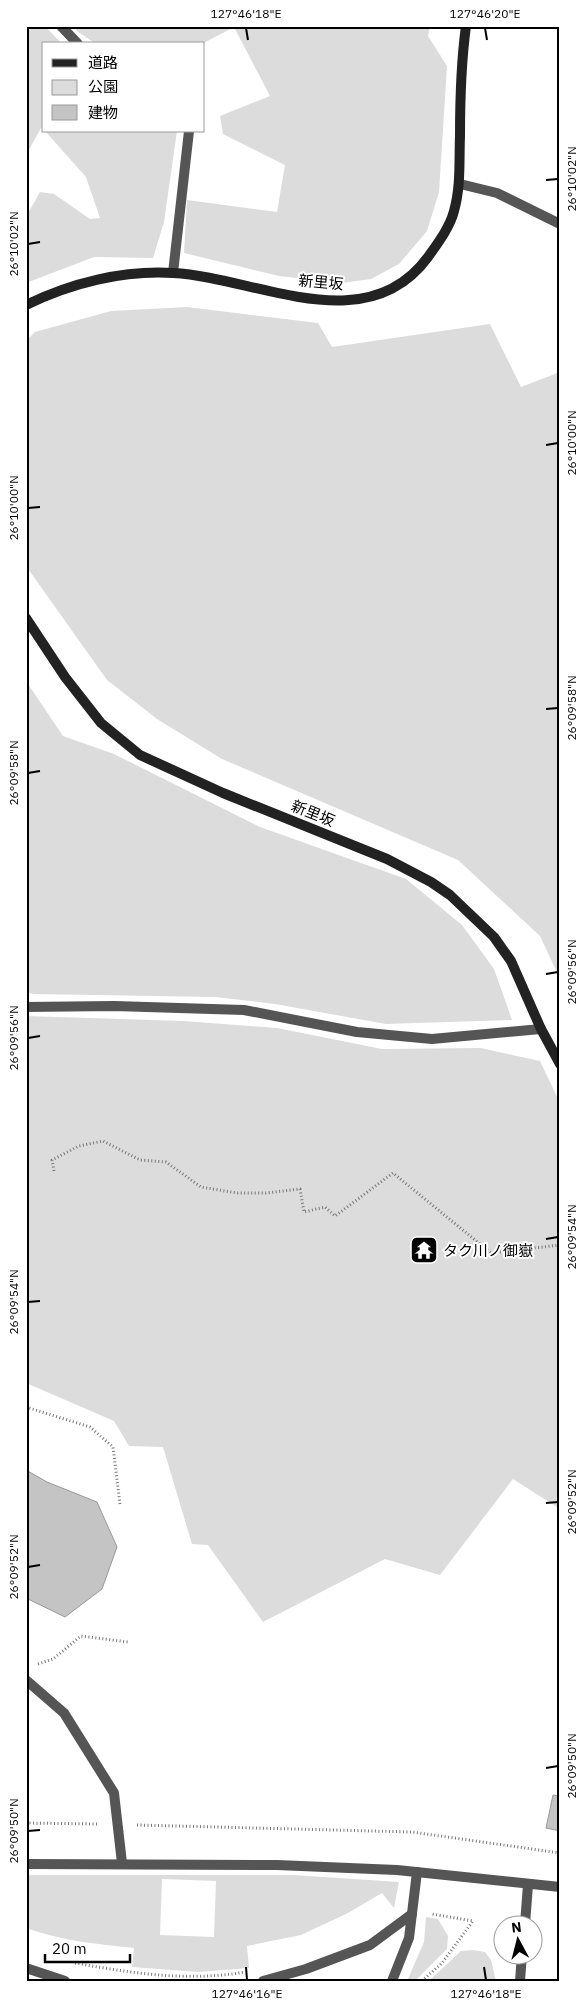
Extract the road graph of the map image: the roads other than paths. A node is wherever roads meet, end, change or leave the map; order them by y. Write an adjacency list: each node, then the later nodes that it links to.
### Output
1 (61, 26): 3 (street)
2 (466, 26): 5 (main road, 新里坂)
3 (76, 42)
4 (189, 132): 7 (street)
5 (460, 184): 6 (street); 7 (main road, 新里坂)
6 (560, 224)
7 (173, 273): 8 (main road, 新里坂)
8 (26, 305)
9 (26, 618): 11 (main road, 新里坂)
10 (26, 1007): 11 (street)
11 (541, 1029): 12 (main road, 新里坂)
12 (560, 1064)
13 (26, 1680): 14 (street)
14 (122, 1863): 15 (street); 16 (street)
15 (26, 1864)
16 (417, 1872): 17 (street); 19 (street)
17 (528, 1885): 18 (street); 20 (street)
18 (560, 1888)
19 (412, 1914): 24 (street); 25 (street)
20 (526, 1914)
21 (521, 1964): 26 (street)
22 (26, 1968): 23 (street)
23 (65, 1981)
24 (263, 1981)
25 (392, 1981)
26 (520, 1981)

